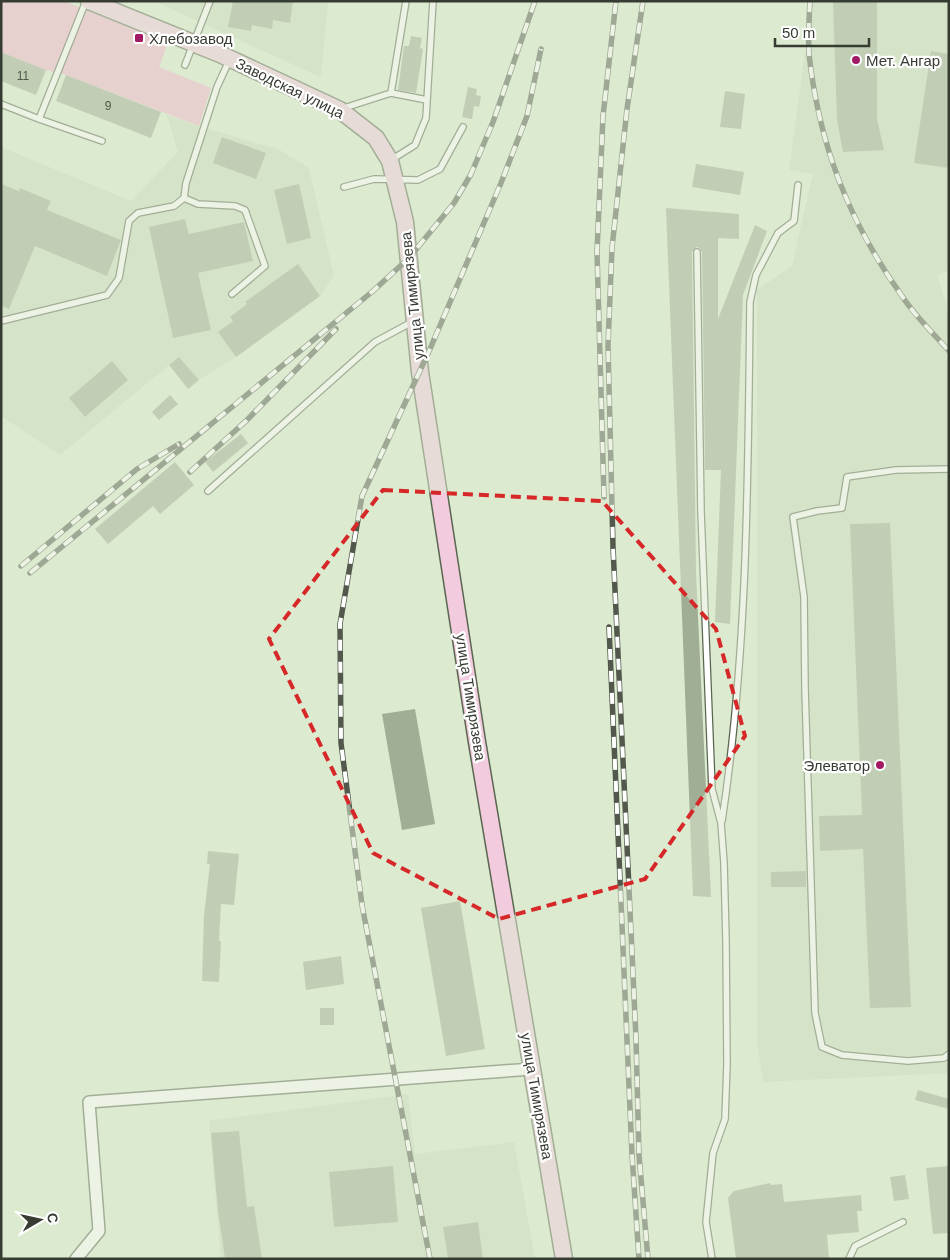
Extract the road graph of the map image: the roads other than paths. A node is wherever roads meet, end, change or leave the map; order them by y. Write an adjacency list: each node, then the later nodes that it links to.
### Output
1 (87, 1): 5 (main road, Заводская улица); 12 (lane)
2 (210, 1): 5 (lane)
3 (406, 1): 8 (lane)
4 (433, 1): 9 (lane)
5 (194, 44): 6 (main road, Заводская улица); 7 (lane)
6 (230, 60): 11 (main road, Заводская улица); 20 (lane)
7 (185, 65)
8 (391, 93): 9 (lane); 11 (lane)
9 (427, 100): 16 (lane)
10 (1, 104): 12 (lane)
11 (340, 110): 14 (main road, Заводская улица)
12 (39, 119): 15 (lane)
13 (463, 127): 17 (lane)
14 (376, 138): 16 (main road, улица Тимирязева)
15 (102, 141)
16 (390, 161): 17 (main road, улица Тимирязева)
17 (395, 179): 19 (lane); 23 (main road, улица Тимирязева)
18 (798, 185): 27 (lane)
19 (344, 187)
20 (184, 198): 22 (lane); 24 (lane)
21 (697, 252): 27 (lane)
22 (232, 294)
23 (415, 320): 26 (lane); 29 (main road, улица Тимирязева)
24 (1, 321)
25 (949, 469): 28 (lane)
26 (208, 491)
27 (721, 823): 33 (lane)
28 (949, 1054)
29 (532, 1069): 31 (street); 32 (main road, улица Тимирязева)
30 (903, 1222): 34 (lane)
31 (76, 1259)
32 (564, 1259)
33 (712, 1259)
34 (849, 1259)

